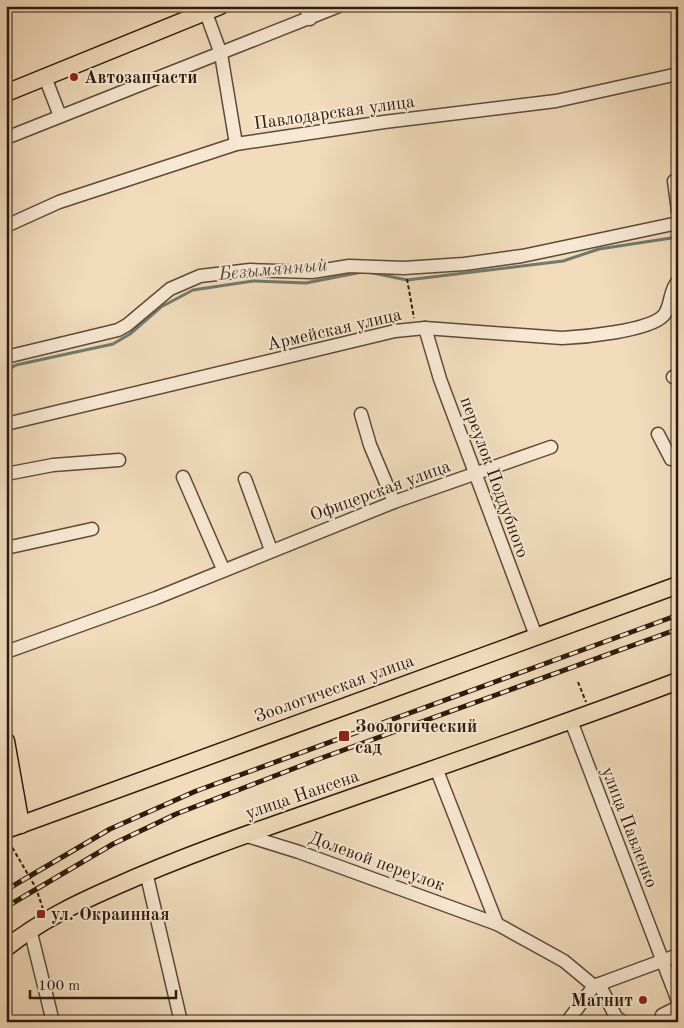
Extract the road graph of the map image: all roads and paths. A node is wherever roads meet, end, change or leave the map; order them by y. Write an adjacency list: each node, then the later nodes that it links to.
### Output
1 (305, 6): 4 (street)
2 (339, 6): 4 (street)
3 (213, 10): 5 (street); 7 (main road)
4 (310, 19): 5 (street)
5 (221, 54): 9 (street); 11 (street)
6 (678, 74): 11 (street, Павлодарская улица)
7 (45, 78): 8 (main road); 9 (street)
8 (6, 93)
9 (60, 116): 10 (street)
10 (6, 138)
11 (236, 144): 15 (street, Павлодарская улица)
12 (674, 181): 13 (street)
13 (678, 211)
14 (678, 223): 19 (street)
15 (6, 226)
16 (408, 282): 18 (path)
17 (678, 282): 18 (street, Армейская улица)
18 (420, 328): 21 (street, Армейская улица); 27 (street, переулок Поддубного)
19 (6, 357)
20 (361, 414): 30 (street)
21 (6, 424)
22 (658, 434): 24 (street)
23 (551, 447): 27 (street, Офицерская улица)
24 (678, 459)
25 (119, 460): 26 (street)
26 (6, 474)
27 (475, 474): 30 (street, Офицерская улица); 36 (street, переулок Поддубного)
28 (183, 476): 34 (street)
29 (245, 479): 33 (street)
30 (394, 502): 33 (street, Офицерская улица)
31 (92, 529): 32 (street)
32 (6, 548)
33 (271, 550): 34 (street, Офицерская улица)
34 (223, 569): 37 (street, Офицерская улица)
35 (677, 585): 36 (main road, Зоологическая улица)
36 (536, 636): 44 (main road, Зоологическая улица)
37 (6, 652)
38 (678, 681): 41 (main road, улица Нансена)
39 (578, 682): 40 (path)
40 (583, 694)
41 (571, 721): 43 (main road, улица Нансена); 53 (street, улица Павленко)
42 (6, 741): 44 (main road)
43 (436, 768): 45 (main road, улица Нансена); 49 (street)
44 (14, 827)
45 (244, 835): 47 (main road, улица Нансена); 49 (street, Долевой переулок)
46 (6, 838): 48 (path)
47 (146, 872): 48 (main road, улица Нансена); 59 (street)
48 (46, 920): 50 (main road, улица Нансена)
49 (497, 924): 54 (street, Долевой переулок)
50 (30, 930): 51 (main road, улица Нансена); 58 (street)
51 (6, 948)
52 (678, 954): 53 (street)
53 (661, 960): 54 (street); 55 (street, улица Павленко)
54 (597, 985): 60 (street); 61 (street)
55 (678, 1001)
56 (678, 1007): 57 (street)
57 (662, 1015)
58 (53, 1022)
59 (181, 1022)
60 (567, 1022)
61 (623, 1022)

